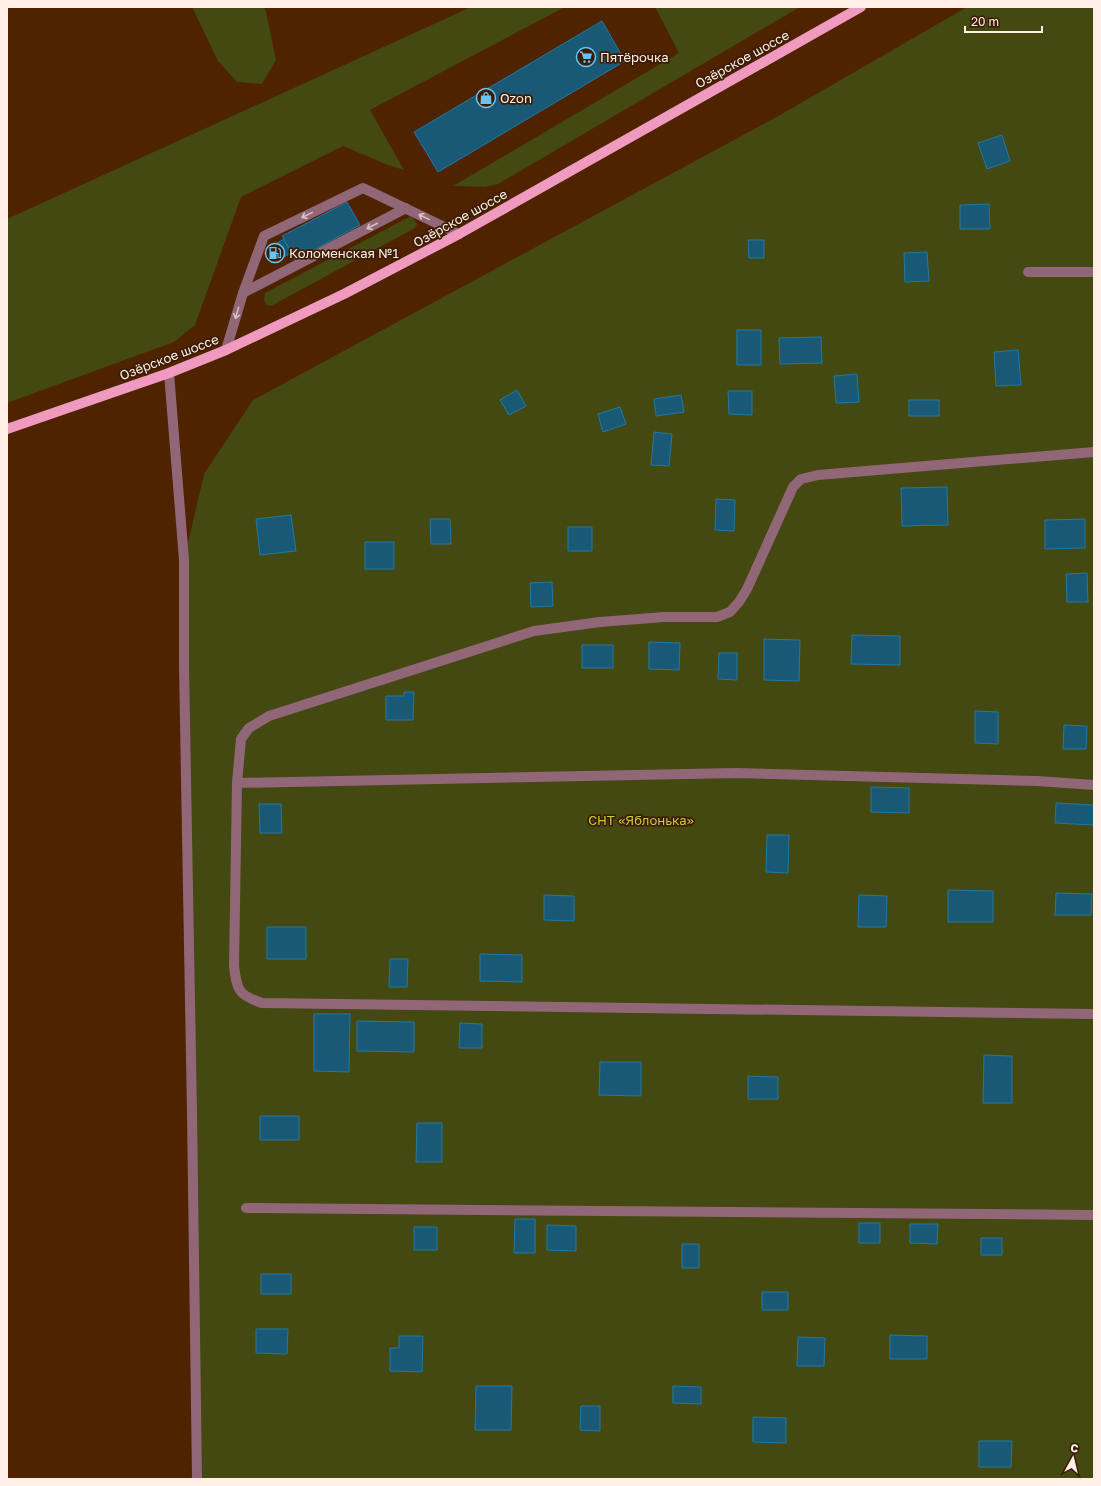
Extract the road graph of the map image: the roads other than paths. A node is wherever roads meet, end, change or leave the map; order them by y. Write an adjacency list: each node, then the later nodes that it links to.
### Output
1 (861, 7): 3 (main road, Озёрское шоссе)
2 (406, 208): 3 (street, one-way to 2); 6 (street, one-way to 6); 6 (street, one-way to 6)
3 (459, 234): 7 (main road, Озёрское шоссе)
4 (1028, 272): 5 (street)
5 (1094, 272)
6 (243, 293): 7 (street, one-way to 7)
7 (226, 350): 8 (main road, Озёрское шоссе)
8 (169, 373): 9 (main road, Озёрское шоссе); 16 (street)
9 (7, 429)
10 (1094, 452): 11 (street)
11 (237, 783): 12 (street); 13 (street)
12 (1094, 785)
13 (1094, 1014)
14 (246, 1208): 15 (street)
15 (1094, 1215)
16 (197, 1479)

